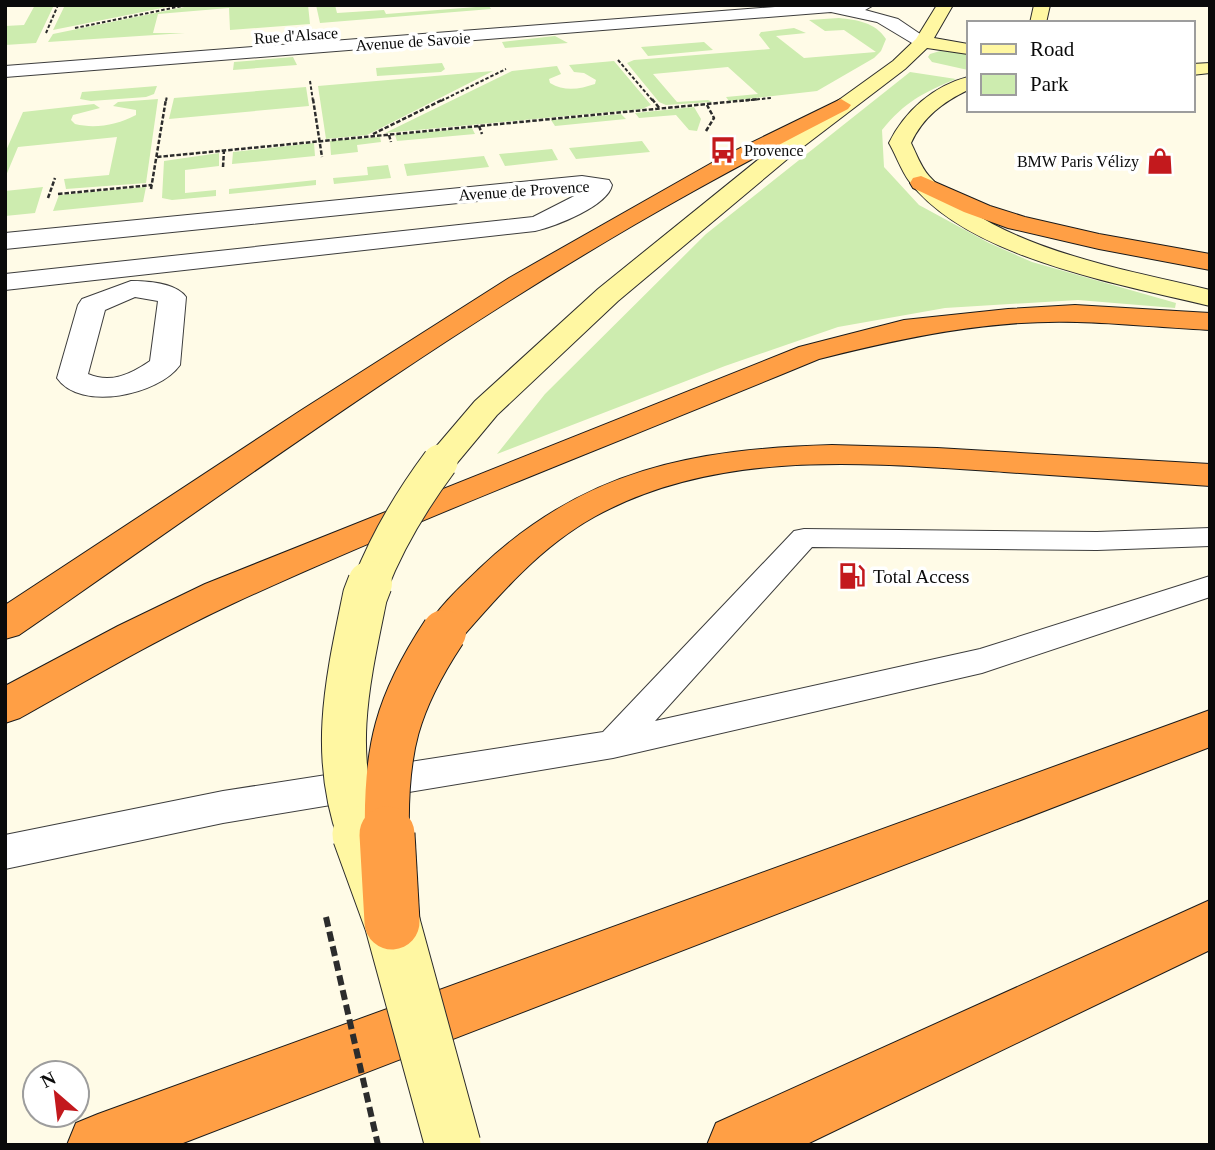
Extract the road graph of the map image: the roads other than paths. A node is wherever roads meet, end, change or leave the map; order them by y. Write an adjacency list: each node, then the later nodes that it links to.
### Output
1 (694, 5): 5 (street)
2 (866, 5): 4 (street, Avenue de Savoie)
3 (945, 5): 6 (main road)
4 (822, 10): 5 (street, Avenue de Savoie); 6 (street, Avenue de Savoie)
5 (522, 25): 9 (street, Avenue de Savoie)
6 (923, 42): 7 (main road); 8 (main road)
7 (967, 49)
8 (899, 65): 10 (main road); 15 (main road)
9 (10, 66)
10 (923, 68)
11 (946, 72): 12 (main road)
12 (967, 76)
13 (967, 83): 16 (main road)
14 (967, 103): 16 (main road)
15 (841, 105): 26 (highway); 31 (main road, bridge)
16 (918, 113): 17 (main road)
17 (921, 183): 19 (highway); 21 (main road)
18 (5, 241): 20 (street, Avenue de Provence)
19 (1210, 262)
20 (5, 282)
21 (1210, 298)
22 (1210, 321): 27 (highway)
23 (1210, 475): 31 (highway, bridge)
24 (1210, 537): 29 (lane)
25 (1210, 586): 29 (lane)
26 (5, 625)
27 (5, 706)
28 (1210, 728): 33 (highway)
29 (613, 744): 30 (lane)
30 (5, 852)
31 (392, 922): 34 (main road, bridge)
32 (1210, 924): 35 (highway)
33 (98, 1145)
34 (453, 1145)
35 (738, 1145)

